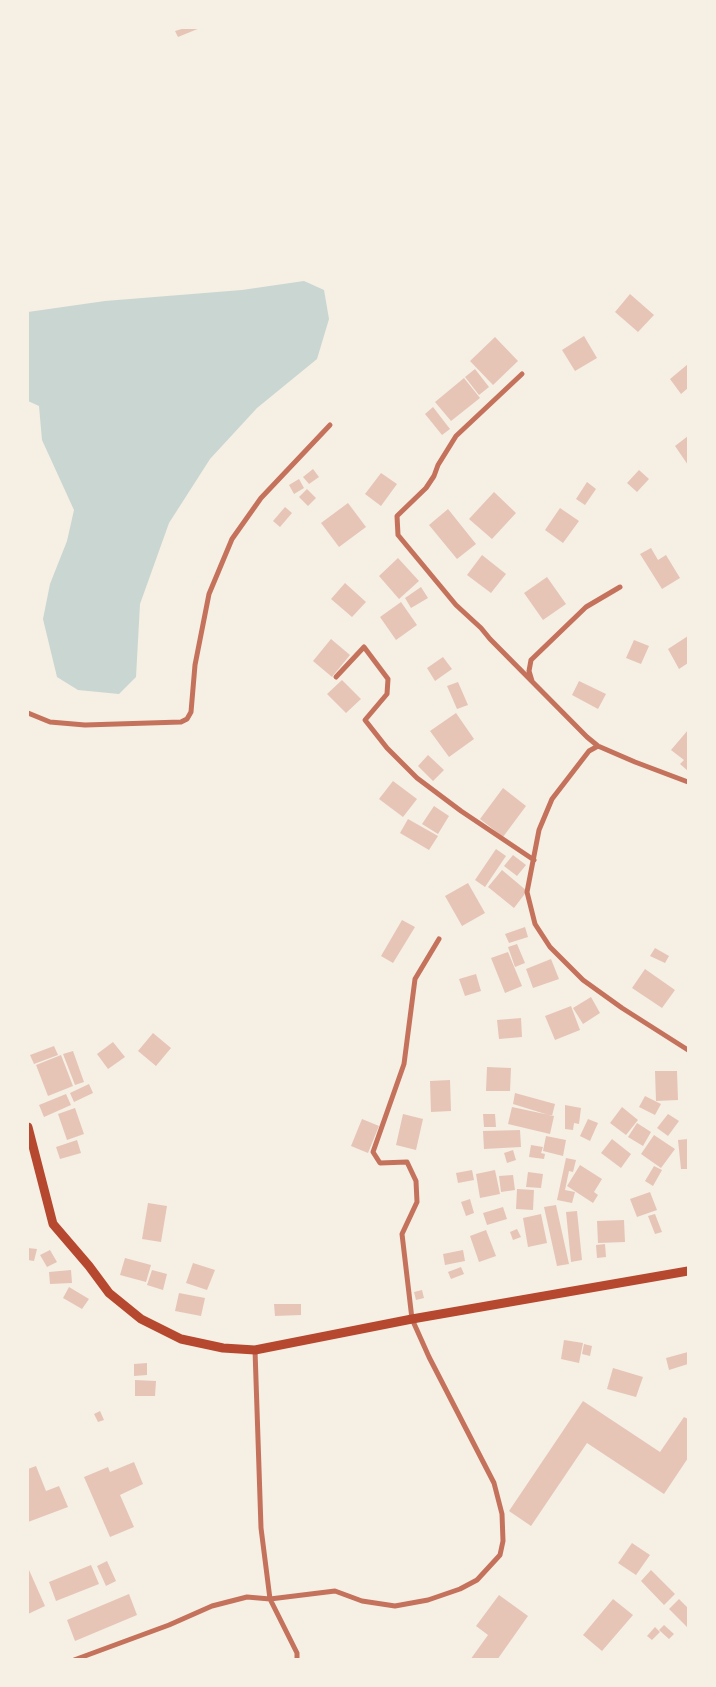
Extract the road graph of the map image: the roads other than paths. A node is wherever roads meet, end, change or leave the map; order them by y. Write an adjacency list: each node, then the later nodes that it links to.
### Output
1 (522, 374): 5 (street)
2 (330, 426): 6 (street)
3 (620, 587): 5 (street)
4 (336, 677): 9 (street)
5 (532, 681): 7 (street)
6 (28, 713)
7 (598, 746): 8 (street); 9 (street)
8 (688, 782)
9 (534, 860): 11 (street)
10 (439, 939): 14 (street)
11 (688, 1050)
12 (28, 1127): 15 (main road)
13 (688, 1271): 14 (main road)
14 (412, 1319): 15 (main road); 16 (street)
15 (255, 1350): 16 (street)
16 (270, 1599): 17 (street); 18 (street)
17 (74, 1660)
18 (297, 1660)

